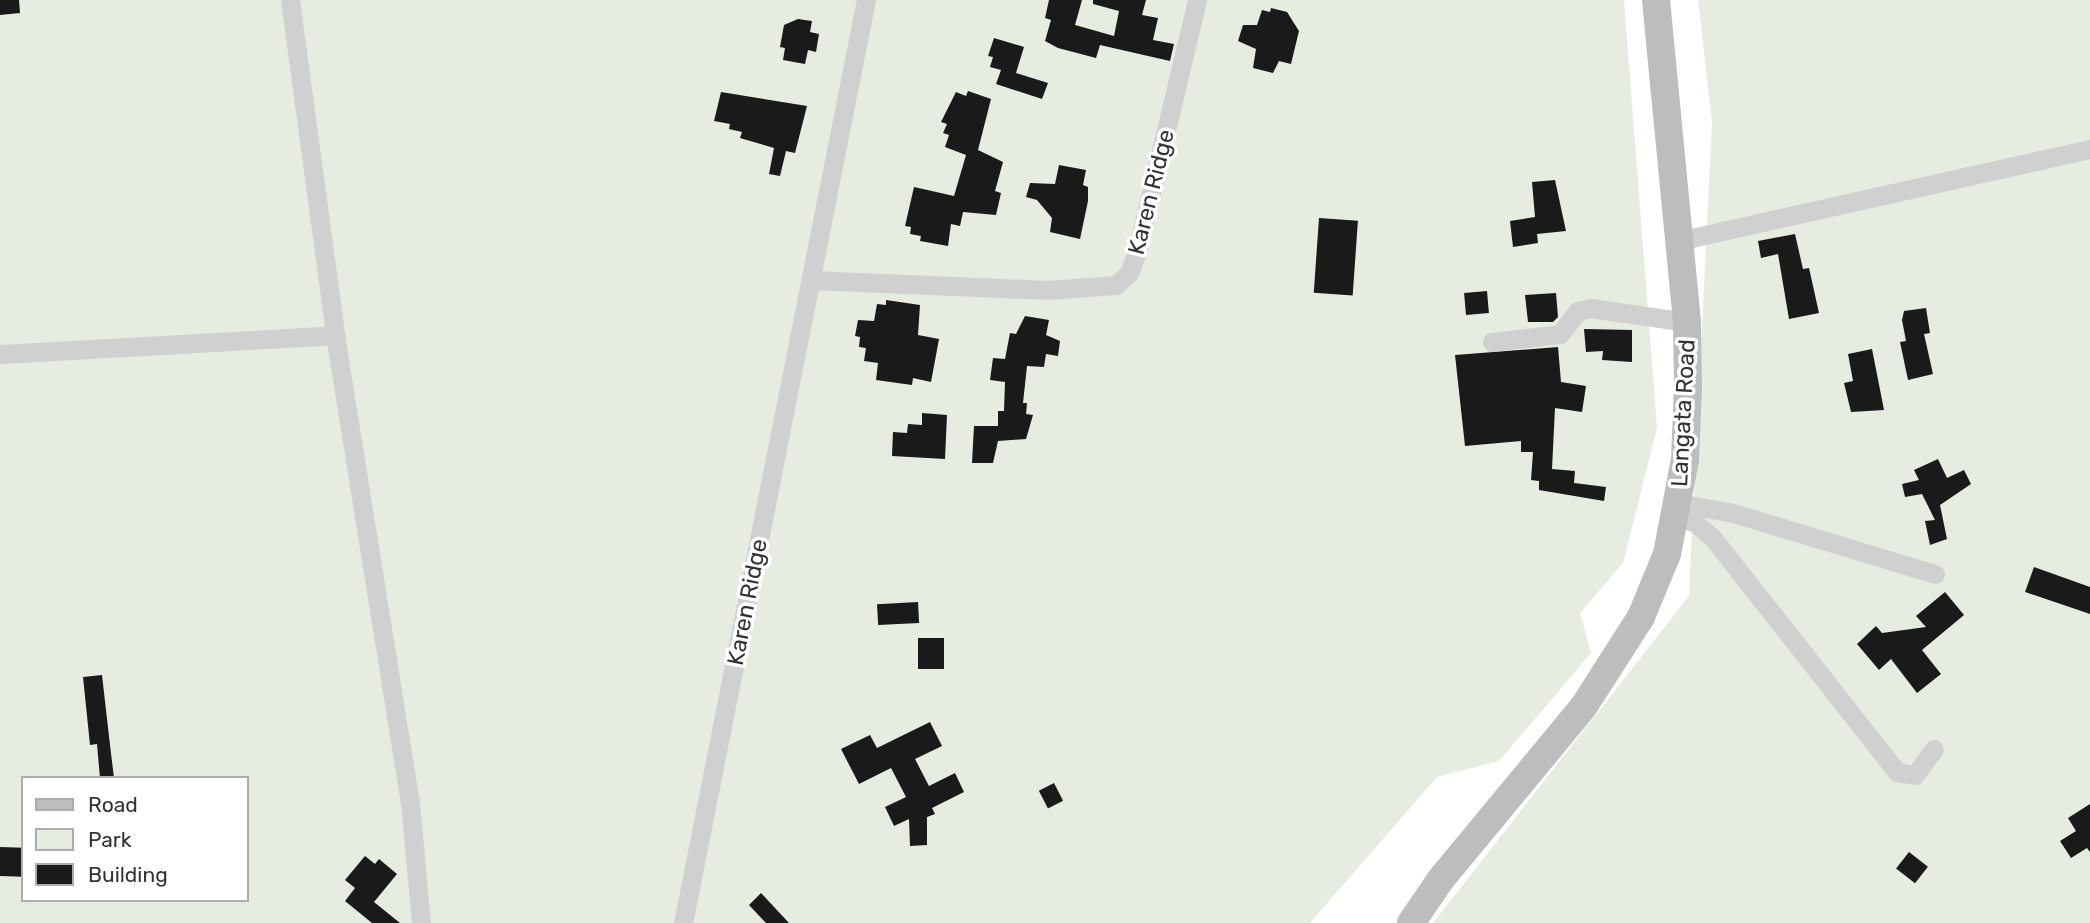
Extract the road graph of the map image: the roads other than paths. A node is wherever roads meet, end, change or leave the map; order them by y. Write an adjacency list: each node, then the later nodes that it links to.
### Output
1 (290, 0): 9 (street)
2 (866, 0): 7 (street, Karen Ridge)
3 (1196, 0): 7 (street, Karen Ridge)
4 (1656, 0): 6 (main road, Langata Road)
5 (2090, 149): 6 (street)
6 (1678, 241): 8 (main road, Langata Road)
7 (811, 280): 17 (street, Karen Ridge)
8 (1687, 322): 10 (street); 12 (main road, Langata Road)
9 (335, 335): 11 (street); 16 (street)
10 (1492, 342)
11 (0, 354)
12 (1677, 510): 13 (street); 14 (street); 15 (main road, Langata Road)
13 (1935, 574)
14 (1934, 750)
15 (1441, 879): 18 (main road, Langata Road); 19 (main road, Langata Road)
16 (421, 923)
17 (683, 923)
18 (1393, 923)
19 (1411, 923)

